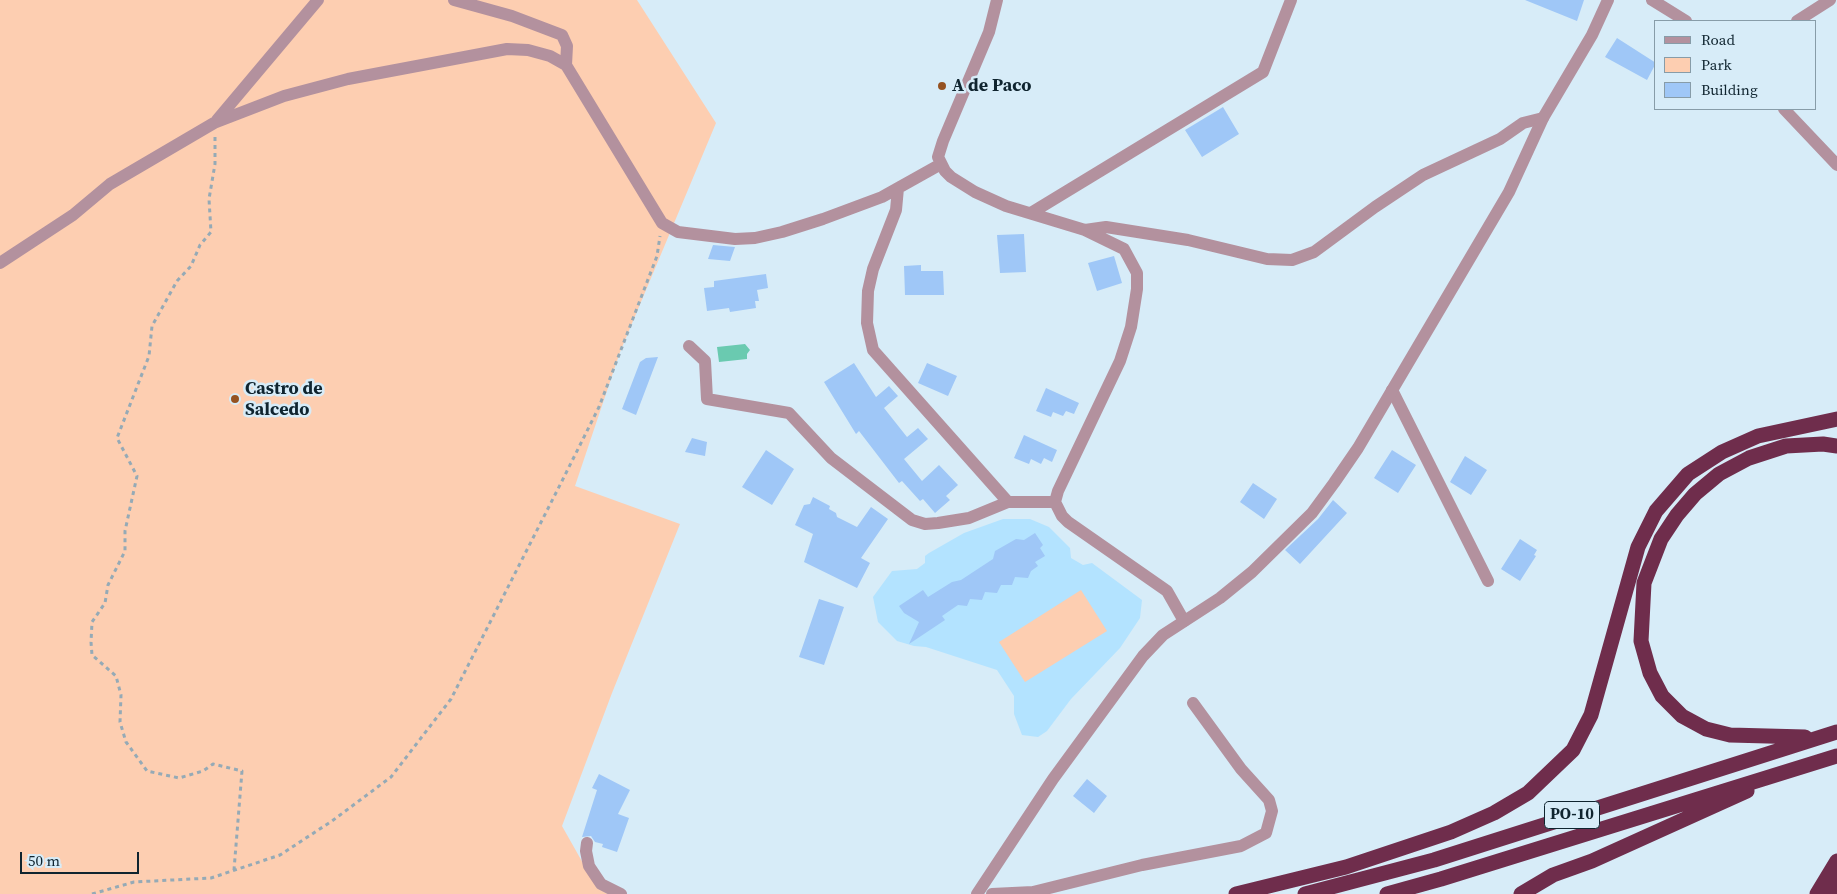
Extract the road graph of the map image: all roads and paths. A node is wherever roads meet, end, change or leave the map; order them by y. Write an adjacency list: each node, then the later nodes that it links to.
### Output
1 (318, 0): 13 (street)
2 (454, 0): 10 (street)
3 (997, 0): 14 (street)
4 (1291, 0): 17 (street)
5 (1608, 0): 12 (street)
6 (1652, 0): 8 (street)
7 (1830, 0): 9 (street)
8 (1684, 20)
9 (1799, 20)
10 (566, 65): 13 (street); 18 (street)
11 (1785, 110): 15 (street)
12 (1543, 118): 19 (street); 22 (street)
13 (214, 123): 20 (street); 36 (path)
14 (941, 164): 16 (street); 17 (street)
15 (1837, 165)
16 (898, 188): 18 (street); 25 (street)
17 (1031, 213): 19 (street)
18 (662, 223): 36 (path)
19 (1085, 230): 26 (street)
20 (0, 263)
21 (689, 346): 25 (street)
22 (1392, 390): 27 (street); 28 (street)
23 (1837, 419): 42 (highway)
24 (1837, 446): 31 (highway)
25 (1008, 502): 26 (street)
26 (1055, 502): 28 (street)
27 (1488, 581)
28 (1184, 621): 40 (street)
29 (1192, 703): 41 (street)
30 (1837, 732): 31 (highway, PO-10)
31 (1816, 737): 43 (highway, PO-10)
32 (1837, 756): 33 (highway, PO-10)
33 (1805, 765): 44 (highway, PO-10); 45 (highway)
34 (587, 843): 39 (street)
35 (1837, 861): 46 (highway)
36 (234, 870): 38 (path)
37 (1837, 883): 47 (highway)
38 (92, 894)
39 (621, 894)
40 (977, 894)
41 (992, 894)
42 (1236, 894)
43 (1305, 894)
44 (1387, 894)
45 (1521, 894)
46 (1817, 894)
47 (1832, 894)

